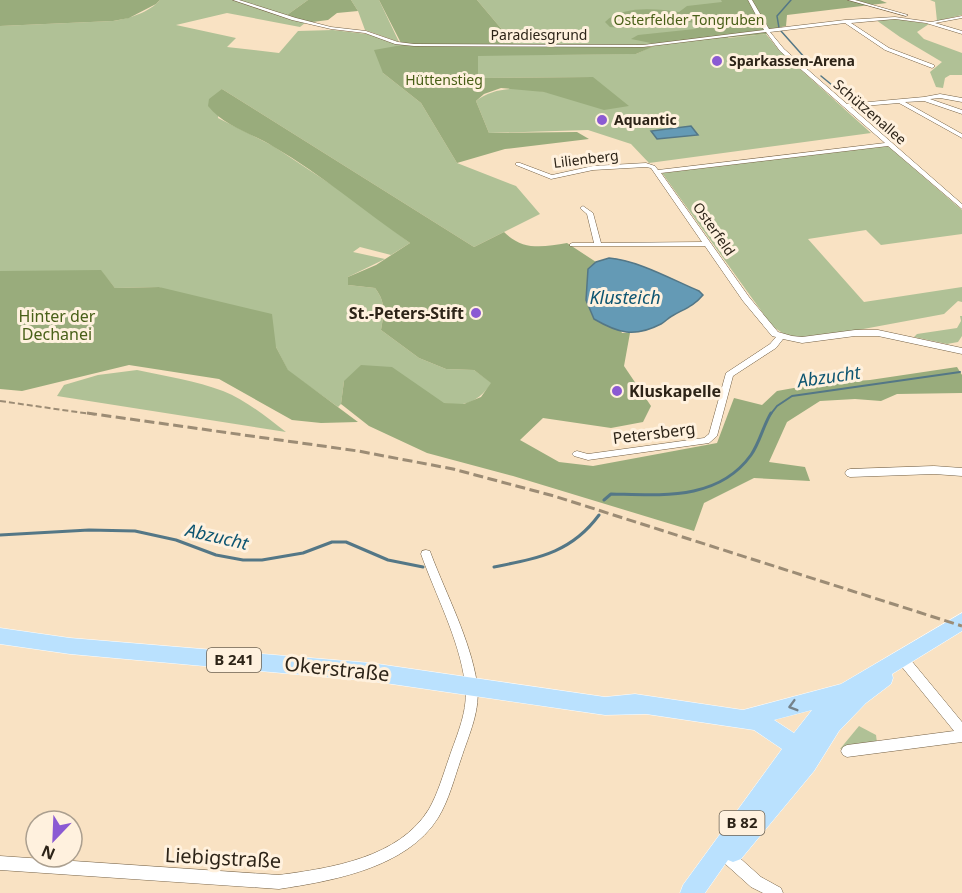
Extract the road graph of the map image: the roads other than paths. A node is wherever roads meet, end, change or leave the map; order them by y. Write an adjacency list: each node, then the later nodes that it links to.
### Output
1 (235, 0): 8 (street, Paradiesgrund)
2 (750, 0): 8 (street, Schützenallee)
3 (850, 0): 6 (street)
4 (962, 17): 7 (street)
5 (845, 21): 6 (street, Paradiesgrund); 8 (street, Paradiesgrund); 10 (street)
6 (923, 21): 7 (street)
7 (930, 23): 9 (street)
8 (768, 32): 14 (street, Schützenallee)
9 (962, 33)
10 (932, 66)
11 (924, 99): 12 (street); 13 (street); 15 (street)
12 (962, 100)
13 (902, 103): 14 (street); 16 (street)
14 (845, 106): 17 (street, Schützenallee)
15 (962, 112)
16 (962, 136)
17 (888, 144): 19 (street); 20 (street, Schützenallee)
18 (518, 164): 19 (street, Lilienberg)
19 (657, 172): 23 (street, Osterfeld)
20 (962, 207)
21 (583, 208): 22 (street)
22 (598, 244): 23 (street); 24 (street)
23 (707, 244): 25 (street, Osterfeld)
24 (572, 245)
25 (781, 337): 26 (street); 27 (street, Petersberg)
26 (962, 351)
27 (577, 454)
28 (962, 472): 29 (street)
29 (850, 473)
30 (426, 554): 36 (street, Liebigstraße)
31 (962, 621): 34 (main road)
32 (962, 629): 34 (main road)
33 (0, 636): 36 (main road, Okerstraße / B 241)
34 (930, 644): 35 (main road, B 82); 37 (main road, B 82)
35 (906, 663): 39 (street); 42 (main road, B 82)
36 (471, 685): 38 (main road, Okerstraße / B 82); 45 (street, Liebigstraße)
37 (845, 693): 38 (main road, B 82, one-way to 38); 42 (main road, B 82)
38 (741, 719): 42 (main road, Okerstraße / B 82)
39 (962, 731)
40 (962, 736): 41 (street)
41 (848, 751)
42 (805, 753): 43 (main road, B 82); 46 (main road, B 82)
43 (728, 856): 47 (main road, B 82); 48 (street)
44 (0, 863): 45 (street, Liebigstraße)
45 (279, 888)
46 (692, 893)
47 (699, 893)
48 (776, 893)

